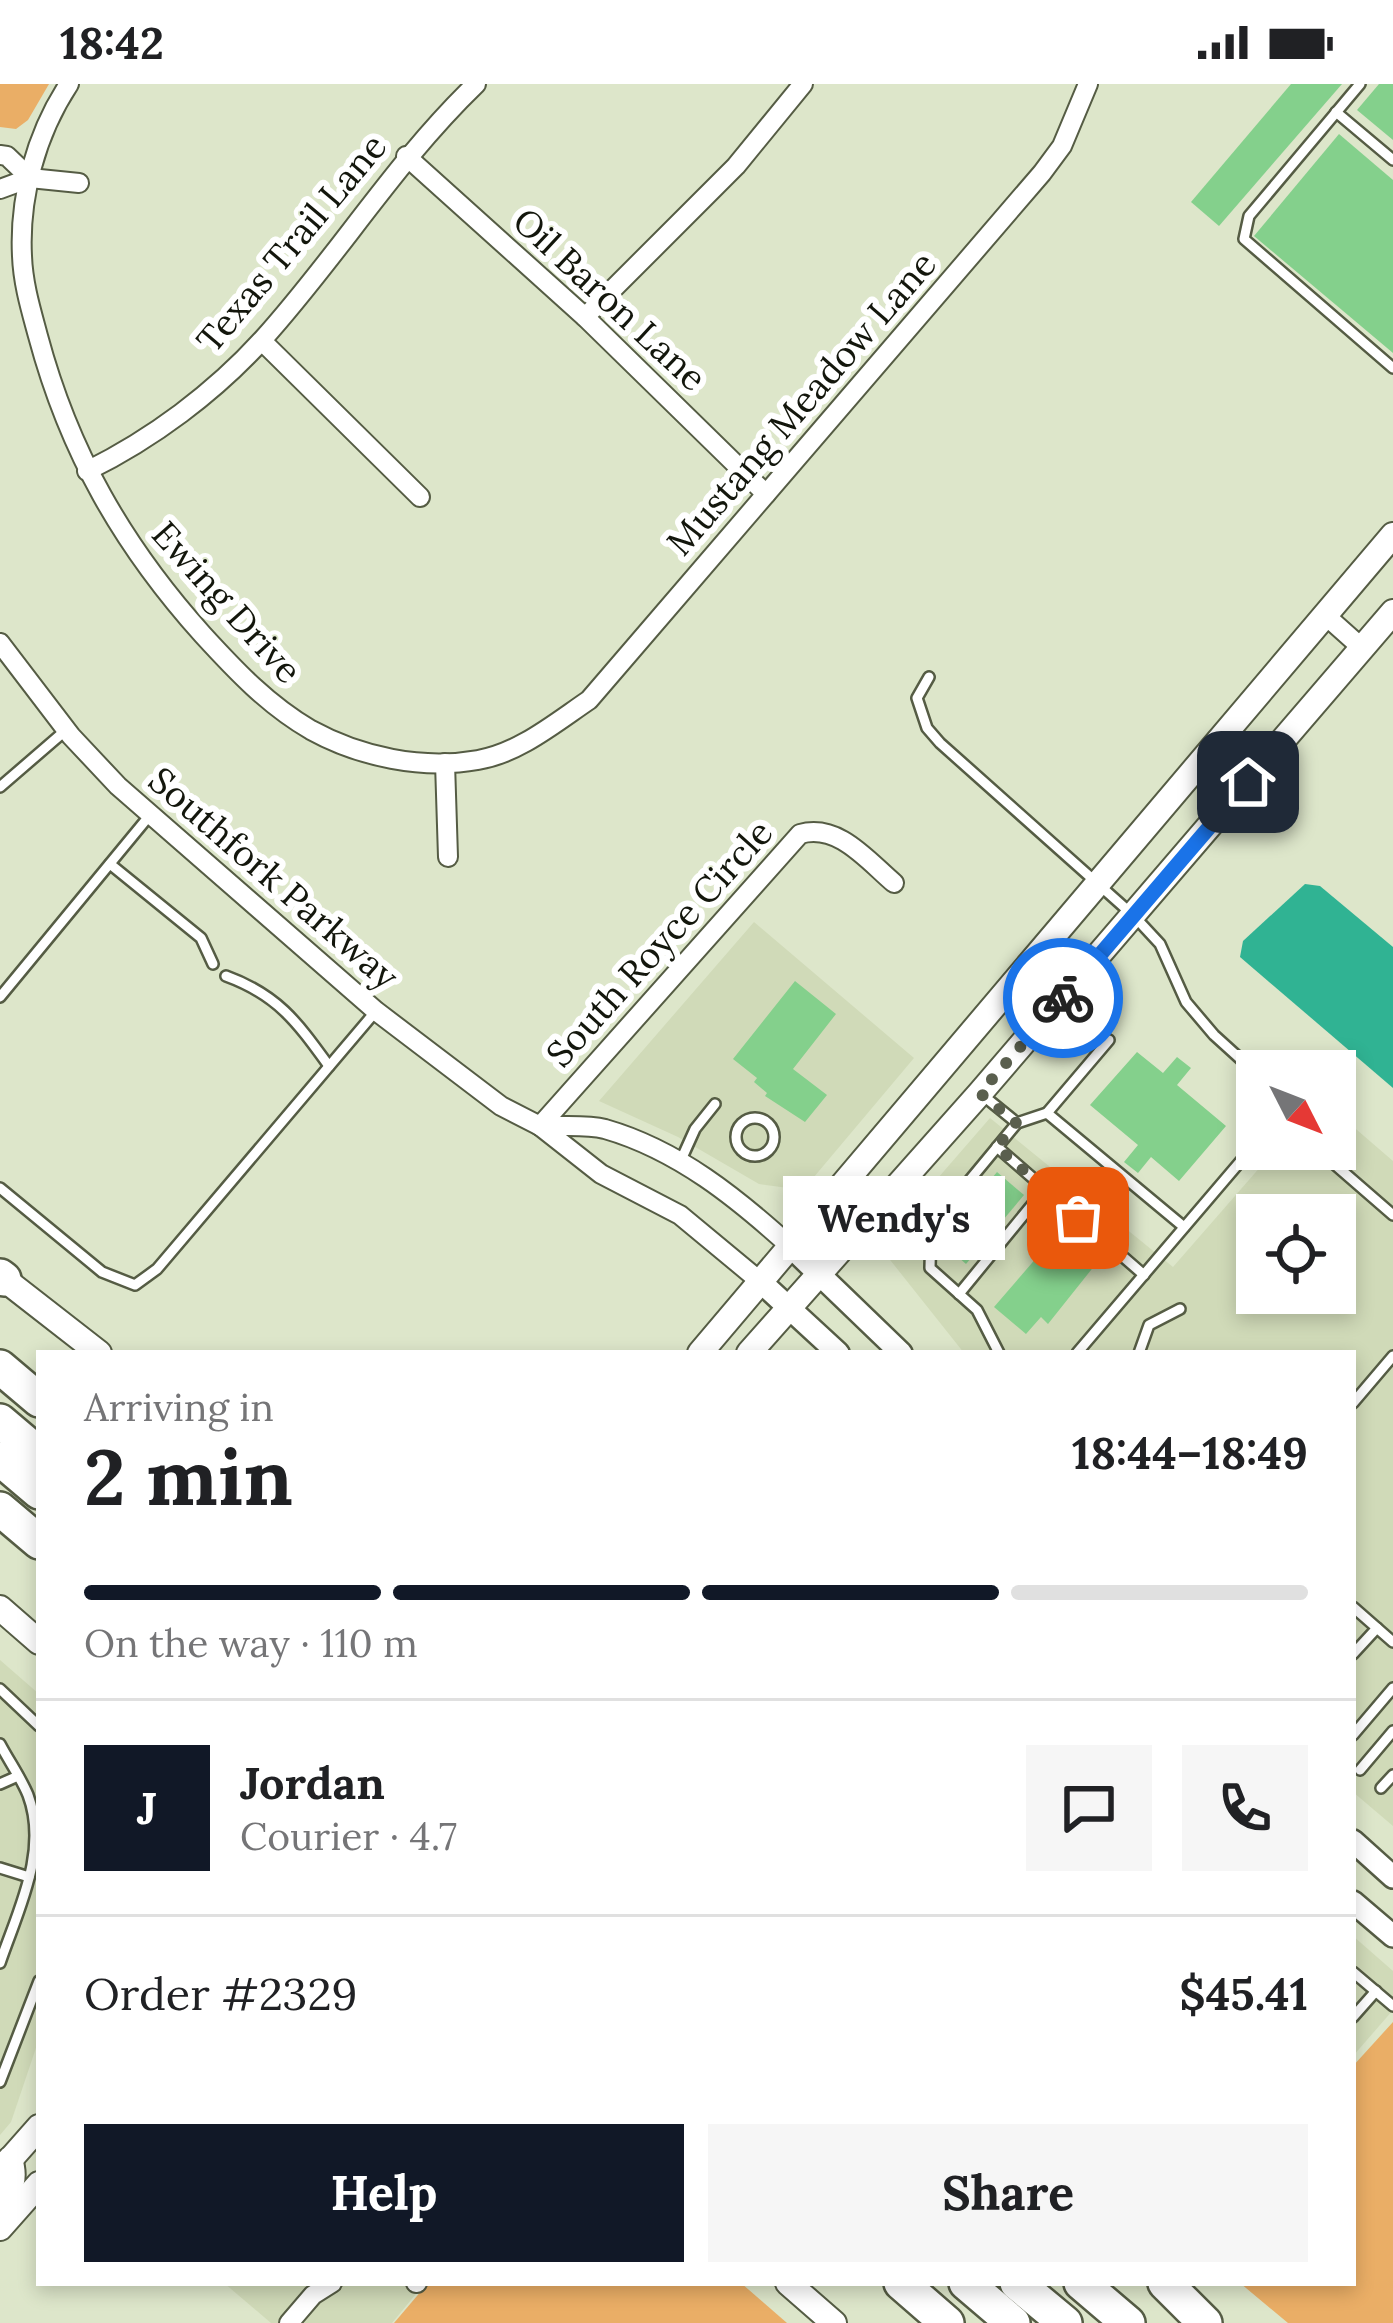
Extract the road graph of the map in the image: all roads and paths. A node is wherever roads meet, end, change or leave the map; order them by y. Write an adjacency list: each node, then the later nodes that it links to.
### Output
1 (69, 84): 10 (street, Ewing Drive)
2 (476, 84): 8 (street, Texas Trail Lane)
3 (802, 84): 13 (street)
4 (1088, 84): 17 (street, Mustang Meadow Lane)
5 (1360, 84): 6 (lane)
6 (1336, 112): 9 (lane); 15 (lane)
7 (0, 155): 10 (street)
8 (406, 156): 13 (street, Oil Baron Lane); 14 (street, Texas Trail Lane)
9 (1393, 160)
10 (30, 178): 11 (street); 12 (street); 16 (street, Ewing Drive)
11 (79, 183)
12 (0, 189)
13 (585, 317): 17 (street, Oil Baron Lane)
14 (262, 341): 16 (street, Texas Trail Lane); 18 (street)
15 (1393, 368)
16 (87, 471): 27 (street, Ewing Drive)
17 (766, 494): 26 (street, Mustang Meadow Lane)
18 (420, 497)
19 (1393, 535): 21 (main road)
20 (1393, 612): 23 (main road)
21 (1325, 615): 23 (street); 33 (main road)
22 (0, 643): 25 (street, Southfork Parkway)
23 (1362, 648): 34 (main road)
24 (929, 677): 33 (lane)
25 (66, 730): 28 (lane); 29 (street, Southfork Parkway)
26 (532, 739): 27 (street, Ewing Drive)
27 (445, 763): 30 (street)
28 (0, 788)
29 (150, 815): 31 (lane); 38 (street, Southfork Parkway)
30 (448, 857)
31 (110, 864): 35 (lane); 37 (lane)
32 (894, 883): 46 (street, South Royce Circle)
33 (1097, 884): 34 (lane); 56 (main road)
34 (1134, 916): 40 (lane); 42 (main road)
35 (213, 964)
36 (226, 976): 41 (lane)
37 (0, 997)
38 (376, 1011): 41 (lane); 46 (street, Southfork Parkway)
39 (1108, 1040): 44 (lane)
40 (1236, 1055)
41 (329, 1066): 52 (lane)
42 (980, 1093): 45 (lane); 57 (main road)
43 (715, 1104): 49 (lane)
44 (1047, 1113): 45 (lane); 55 (lane)
45 (1016, 1123): 48 (lane)
46 (540, 1126): 49 (street, Southfork Parkway); 60 (street, Southfork Parkway)
47 (773, 1144): 47 (lane)
48 (997, 1147): 53 (lane); 61 (lane)
49 (681, 1161): 56 (street, Southfork Parkway)
50 (1236, 1166): 55 (lane)
51 (1341, 1170): 54 (lane)
52 (0, 1188)
53 (1045, 1189): 58 (lane); 61 (lane)
54 (1393, 1215)
55 (1184, 1227): 58 (lane)
56 (792, 1248): 57 (street); 60 (main road)
57 (818, 1273): 62 (main road); 68 (street)
58 (1144, 1275): 70 (lane)
59 (2, 1278): 64 (main road)
60 (762, 1283): 62 (street); 65 (main road)
61 (959, 1294): 69 (lane)
62 (789, 1306): 66 (main road); 67 (street)
63 (1180, 1309): 71 (lane)
64 (94, 1350)
65 (703, 1350)
66 (751, 1350)
67 (835, 1350)
68 (898, 1350)
69 (997, 1350)
70 (1080, 1350)
71 (1140, 1350)
72 (1393, 1356): 75 (lane)
73 (0, 1367): 74 (highway)
74 (36, 1397)
75 (1356, 1399)
76 (0, 1420): 77 (highway)
77 (36, 1451)
78 (0, 1459): 79 (highway)
79 (36, 1489)
80 (0, 1509): 81 (highway)
81 (36, 1540)
82 (0, 1608): 85 (main road)
83 (1356, 1610): 84 (lane)
84 (1377, 1628): 86 (lane); 87 (lane)
85 (36, 1639)
86 (1393, 1642)
87 (1356, 1651)
88 (1393, 1688): 91 (lane)
89 (0, 1689): 90 (lane)
90 (36, 1723)
91 (1356, 1731)
92 (1393, 1731): 94 (lane)
93 (0, 1744): 96 (lane)
94 (1360, 1770)
95 (1393, 1775): 98 (lane)
96 (17, 1776): 97 (lane); 99 (lane)
97 (0, 1784)
98 (1381, 1788)
99 (36, 1834)
100 (36, 1844): 104 (lane)
101 (1356, 1844): 103 (street)
102 (0, 1868): 104 (lane)
103 (1393, 1876)
104 (29, 1877): 107 (lane)
105 (1356, 1905): 106 (street)
106 (1393, 1936)
107 (0, 1963)
108 (1356, 1974): 110 (lane)
109 (36, 1990): 113 (lane)
110 (1376, 1991): 111 (lane); 112 (lane)
111 (1393, 2006)
112 (1356, 2014)
113 (0, 2083)
114 (36, 2130): 115 (main road)
115 (4, 2160): 117 (main road)
116 (36, 2187): 118 (main road)
117 (0, 2203)
118 (0, 2228)
119 (791, 2286): 127 (main road)
120 (904, 2286): 128 (highway)
121 (969, 2286): 129 (highway)
122 (1022, 2286): 130 (highway)
123 (1085, 2286): 131 (highway)
124 (1168, 2286): 132 (highway)
125 (306, 2289): 126 (street)
126 (289, 2323)
127 (834, 2323)
128 (947, 2323)
129 (1012, 2323)
130 (1065, 2323)
131 (1128, 2323)
132 (1205, 2323)

